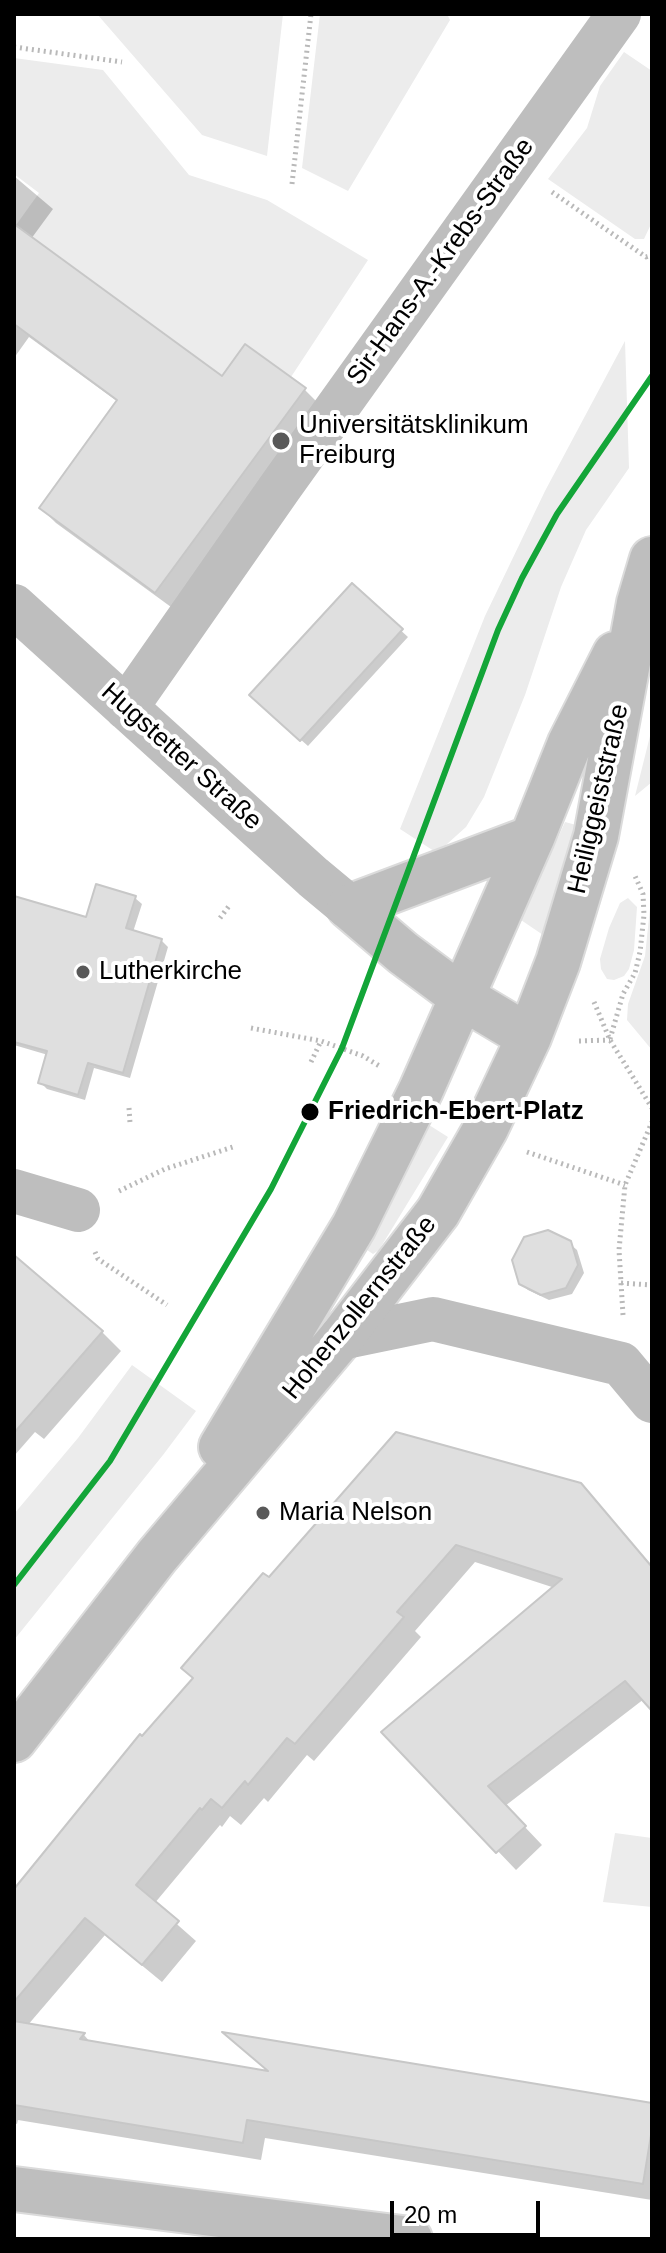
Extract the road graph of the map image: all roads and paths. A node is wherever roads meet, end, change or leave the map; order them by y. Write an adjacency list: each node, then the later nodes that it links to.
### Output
1 (311, 14): 6 (path)
2 (619, 14): 5 (main road, Sir-Hans-A.-Krebs-Straße)
3 (14, 47): 4 (path)
4 (122, 62)
5 (512, 164): 7 (path); 11 (main road, Sir-Hans-A.-Krebs-Straße)
6 (292, 184)
7 (649, 256)
8 (652, 559): 9 (main road, Heiliggeiststraße)
9 (639, 603): 12 (main road, Heiliggeiststraße); 19 (main road, Heiliggeiststraße)
10 (14, 606): 11 (main road, Hugstetter Straße)
11 (126, 708): 15 (main road, Hugstetter Straße)
12 (532, 838): 15 (main road); 17 (main road, Heiliggeiststraße)
13 (639, 863): 24 (path)
14 (229, 906): 16 (path)
15 (349, 907): 17 (main road, Hugstetter Straße)
16 (220, 918)
17 (462, 997): 19 (main road, Hugstetter Straße); 38 (main road, Hohenzollernstraße)
18 (251, 1028): 20 (path)
19 (529, 1037): 35 (main road, Hohenzollernstraße)
20 (321, 1041): 21 (path); 22 (path)
21 (311, 1062)
22 (381, 1067)
23 (129, 1108): 26 (path)
24 (652, 1108)
25 (652, 1122): 29 (path)
26 (130, 1123)
27 (236, 1146): 31 (path)
28 (518, 1149): 29 (path)
29 (625, 1185): 32 (path)
30 (14, 1191): 31 (main road)
31 (78, 1210): 34 (path)
32 (621, 1283): 33 (path); 36 (path)
33 (652, 1285)
34 (167, 1305)
35 (341, 1338): 36 (main road); 38 (main road, Hohenzollernstraße)
36 (621, 1364): 37 (main road)
37 (652, 1401)
38 (157, 1556): 39 (main road, Hohenzollernstraße)
39 (14, 1740)
40 (14, 2189): 41 (main road)
41 (395, 2238)

